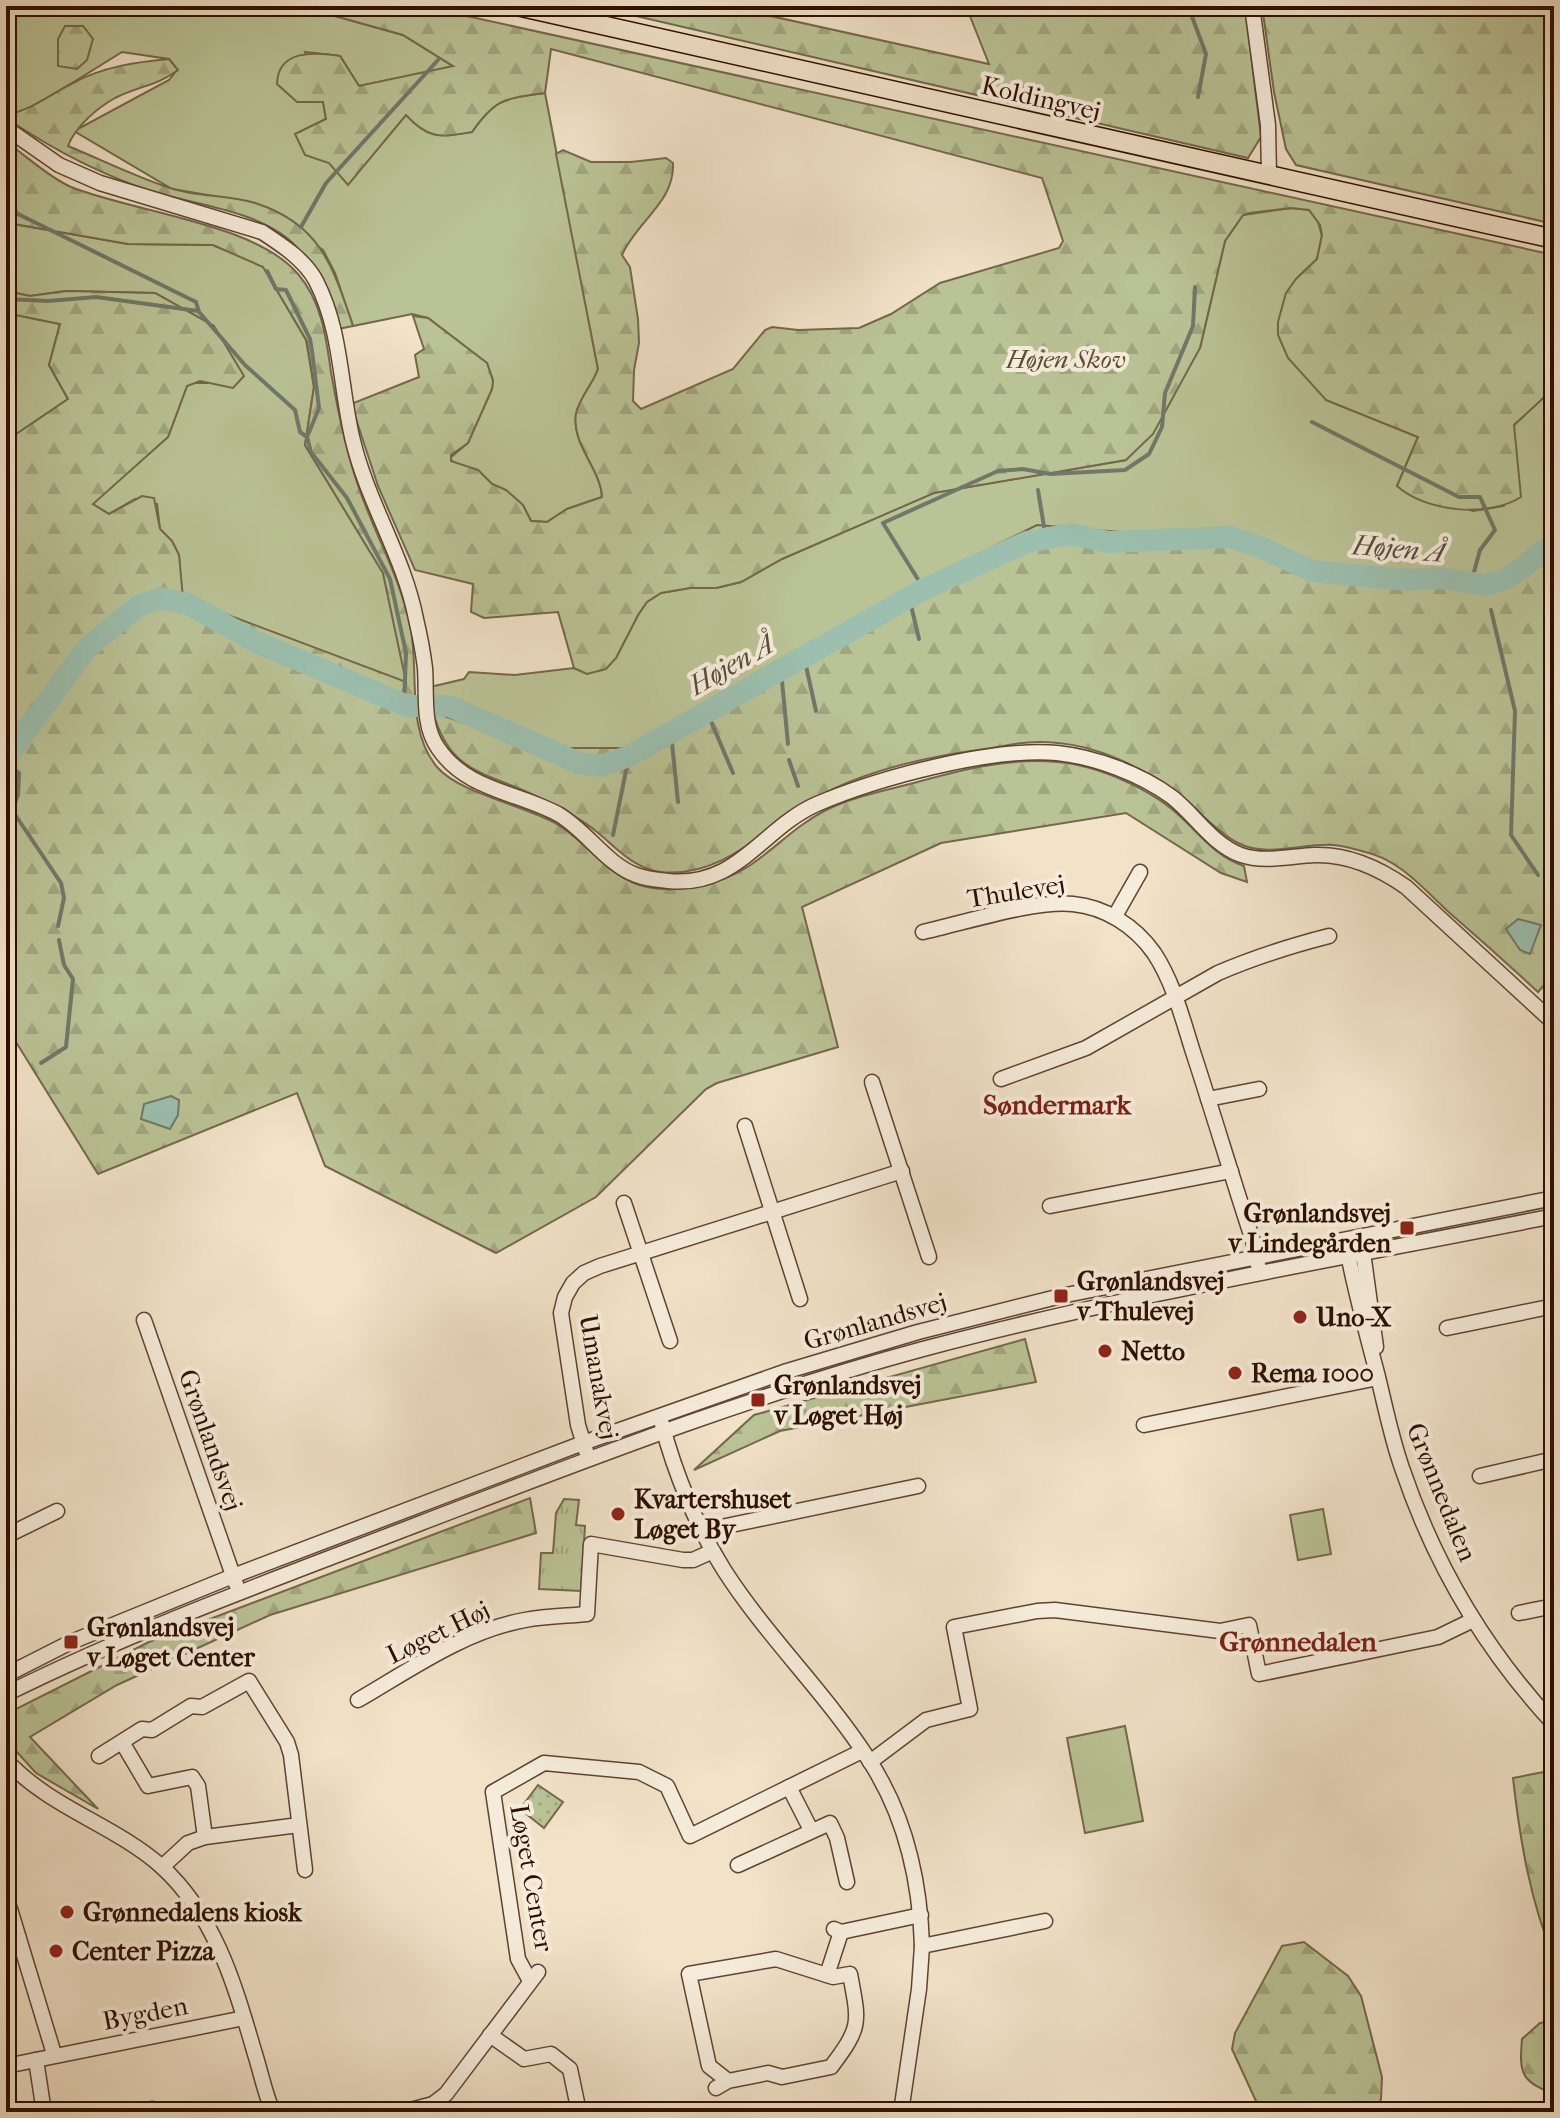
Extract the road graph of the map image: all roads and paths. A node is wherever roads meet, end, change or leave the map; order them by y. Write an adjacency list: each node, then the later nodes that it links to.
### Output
1 (517, 6): 4 (main road, Koldingvej)
2 (1252, 6): 4 (street)
3 (6, 128): 11 (street)
4 (1269, 176): 5 (main road, Koldingvej)
5 (1554, 239)
6 (1140, 872): 7 (street)
7 (1115, 916): 8 (street, Thulevej); 10 (street, Thulevej)
8 (923, 932)
9 (1329, 936): 10 (street)
10 (1175, 998): 12 (street); 15 (street, Thulevej)
11 (1554, 1023)
12 (1001, 1079)
13 (872, 1082): 17 (street)
14 (1259, 1089): 15 (street)
15 (1208, 1099): 18 (street, Thulevej)
16 (745, 1126): 22 (street)
17 (902, 1171): 22 (street, Umanakvej); 29 (street)
18 (1231, 1171): 21 (street); 28 (street, Thulevej)
19 (1554, 1198): 24 (street, Grønlandsvej)
20 (624, 1203): 26 (street)
21 (1050, 1206)
22 (770, 1211): 26 (street, Umanakvej); 32 (street)
23 (1554, 1216): 27 (street, Grønlandsvej)
24 (1361, 1238): 25 (street, Grønlandsvej); 27 (street, Grønnedalen)
25 (1345, 1240): 28 (street, Grønlandsvej); 30 (street, Grønnedalen)
26 (640, 1252): 36 (street); 41 (street, Umanakvej)
27 (1364, 1254): 30 (street, Grønlandsvej); 37 (street, Grønnedalen)
28 (1257, 1256): 31 (street, Thulevej); 38 (street, Grønlandsvej)
29 (929, 1257)
30 (1348, 1257): 31 (street, Grønlandsvej); 37 (street, Grønnedalen)
31 (1260, 1274): 40 (street, Grønlandsvej)
32 (800, 1299)
33 (1554, 1306): 35 (street)
34 (144, 1320): 50 (street, Grønlandsvej)
35 (1447, 1328)
36 (670, 1341)
37 (1377, 1375): 39 (street); 54 (street, Grønnedalen)
38 (659, 1415): 40 (street); 41 (street, Grønlandsvej)
39 (1144, 1425)
40 (664, 1432): 42 (street, Grønlandsvej); 47 (street)
41 (583, 1443): 42 (street, Umanakvej); 50 (street, Grønlandsvej)
42 (590, 1459): 51 (street, Grønlandsvej)
43 (1554, 1459): 44 (street)
44 (1480, 1476)
45 (918, 1486): 47 (street)
46 (57, 1511): 48 (street)
47 (702, 1531): 49 (street)
48 (6, 1536)
49 (713, 1551): 57 (street, Løget Høj); 61 (street)
50 (233, 1576): 51 (street, Grønlandsvej); 55 (street, Grønlandsvej)
51 (238, 1592): 56 (street, Grønlandsvej)
52 (1554, 1606): 53 (street)
53 (1519, 1613)
54 (1473, 1620): 58 (street, Grønnedalen); 61 (street)
55 (6, 1675)
56 (6, 1694)
57 (358, 1700)
58 (1554, 1724)
59 (122, 1742): 60 (street); 64 (street); 66 (street)
60 (99, 1756)
61 (866, 1756): 63 (street); 72 (street)
62 (6, 1760): 68 (street)
63 (789, 1787): 65 (street); 77 (street, Løget Center)
64 (299, 1825): 66 (street); 69 (street)
65 (811, 1830): 67 (street); 70 (street)
66 (205, 1837): 68 (street)
67 (738, 1865)
68 (162, 1867): 76 (street)
69 (305, 1870)
70 (847, 1882)
71 (10, 1909): 78 (street)
72 (921, 1915): 74 (street); 75 (street)
73 (1045, 1921): 74 (street)
74 (922, 1946): 85 (street)
75 (827, 1975): 75 (street)
76 (244, 2018): 78 (street, Bygden); 82 (street)
77 (490, 2035): 83 (street, Løget Center); 84 (street)
78 (54, 2054): 79 (street, Bygden)
79 (36, 2060): 80 (street, Bygden); 81 (street)
80 (6, 2066)
81 (44, 2112)
82 (273, 2112)
83 (403, 2112)
84 (579, 2112)
85 (901, 2112)

